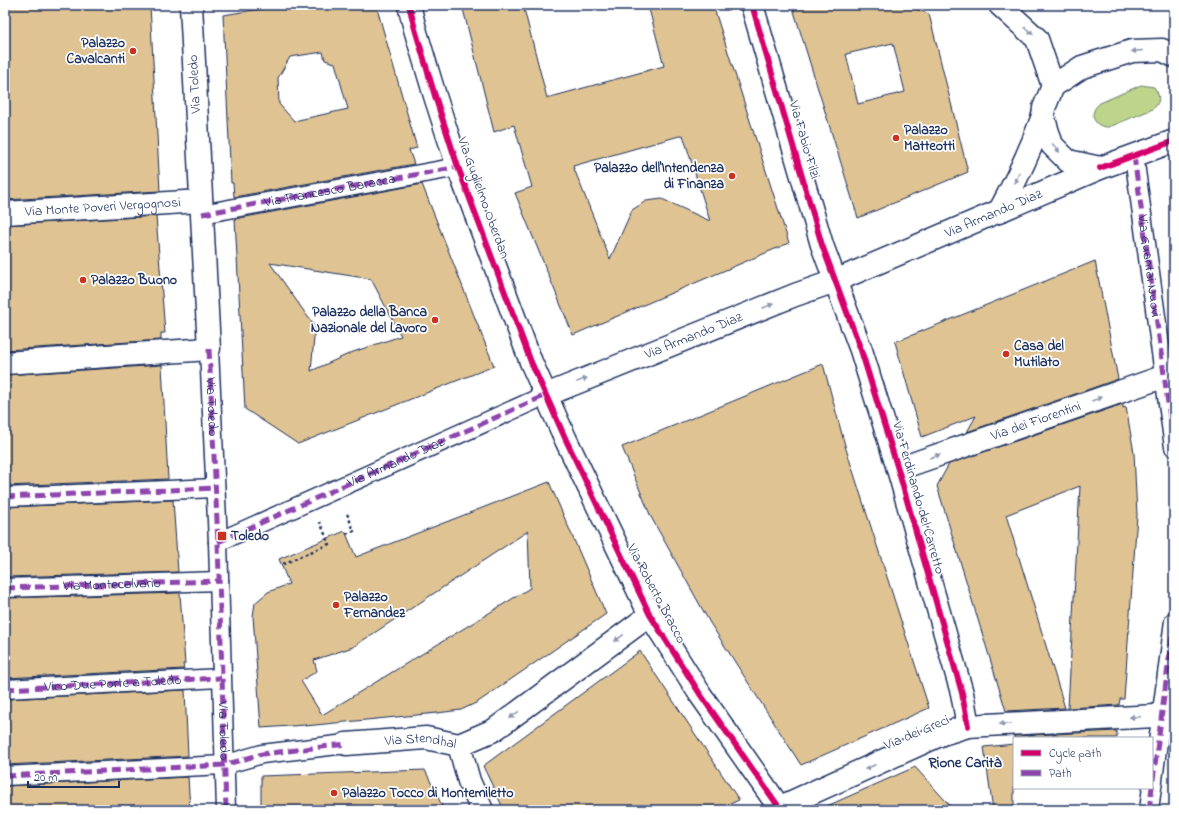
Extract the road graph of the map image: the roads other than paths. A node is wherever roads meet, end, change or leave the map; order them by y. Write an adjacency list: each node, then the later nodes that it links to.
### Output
1 (191, 5): 12 (street, Via Toledo)
2 (409, 5): 10 (street, Via Guglielmo Oberdan)
3 (752, 5): 15 (street, Via Fabio Filzi)
4 (1000, 5): 6 (street, one-way to 6)
5 (1174, 56): 6 (street, one-way to 6)
6 (1053, 86): 7 (street)
7 (1043, 116): 11 (street, one-way to 11); 13 (street, one-way to 13)
8 (1174, 140): 9 (street, Via Armando Diaz)
9 (1134, 156): 11 (street, Via Armando Diaz); 18 (street, Via Guantai Nuovi)
10 (458, 166): 12 (street, Via Francesco Baracca); 19 (street, Via Guglielmo Oberdan)
11 (1100, 168): 13 (street, Via Armando Diaz)
12 (201, 208): 14 (street, Via Monte Poveri Vergognosi); 16 (street, Via Toledo)
13 (999, 212): 15 (street, Via Armando Diaz)
14 (5, 213)
15 (836, 281): 19 (street, Via Armando Diaz, one-way to 15); 21 (street, Via Ferdinando del Carretto)
16 (209, 349): 17 (street); 22 (street, Via Toledo)
17 (5, 363)
18 (1169, 374): 20 (street, Via Guantai Nuovi); 21 (street, Via dei Fiorentini, one-way to 18)
19 (546, 395): 24 (street, Via Armando Diaz); 27 (street, Via Roberto Bracco)
20 (1174, 447)
21 (898, 469): 32 (street, Via Ferdinando del Carretto)
22 (215, 488): 23 (street); 24 (street, Via Toledo)
23 (5, 497)
24 (218, 542): 25 (street, Via Toledo)
25 (219, 581): 26 (street, Via Montecalvario); 29 (street, Via Toledo)
26 (5, 588)
27 (650, 615): 34 (street, Via Stendhal, one-way to 34); 37 (street, Via Roberto Bracco)
28 (1174, 621): 31 (street)
29 (221, 678): 30 (street, Vico Due Porte a Toledo); 35 (street, Via Toledo)
30 (5, 689)
31 (1168, 716): 32 (street, Via dei Greci, one-way to 32); 40 (street)
32 (968, 726): 37 (street, Via dei Greci, one-way to 37)
33 (346, 744): 34 (street, Via Stendhal); 35 (street, Via Stendhal)
34 (459, 745): 39 (street)
35 (224, 765): 36 (street, Via Stendhal); 38 (street, Via Toledo)
36 (5, 776)
37 (778, 809)
38 (226, 810)
39 (482, 810)
40 (1149, 810)

